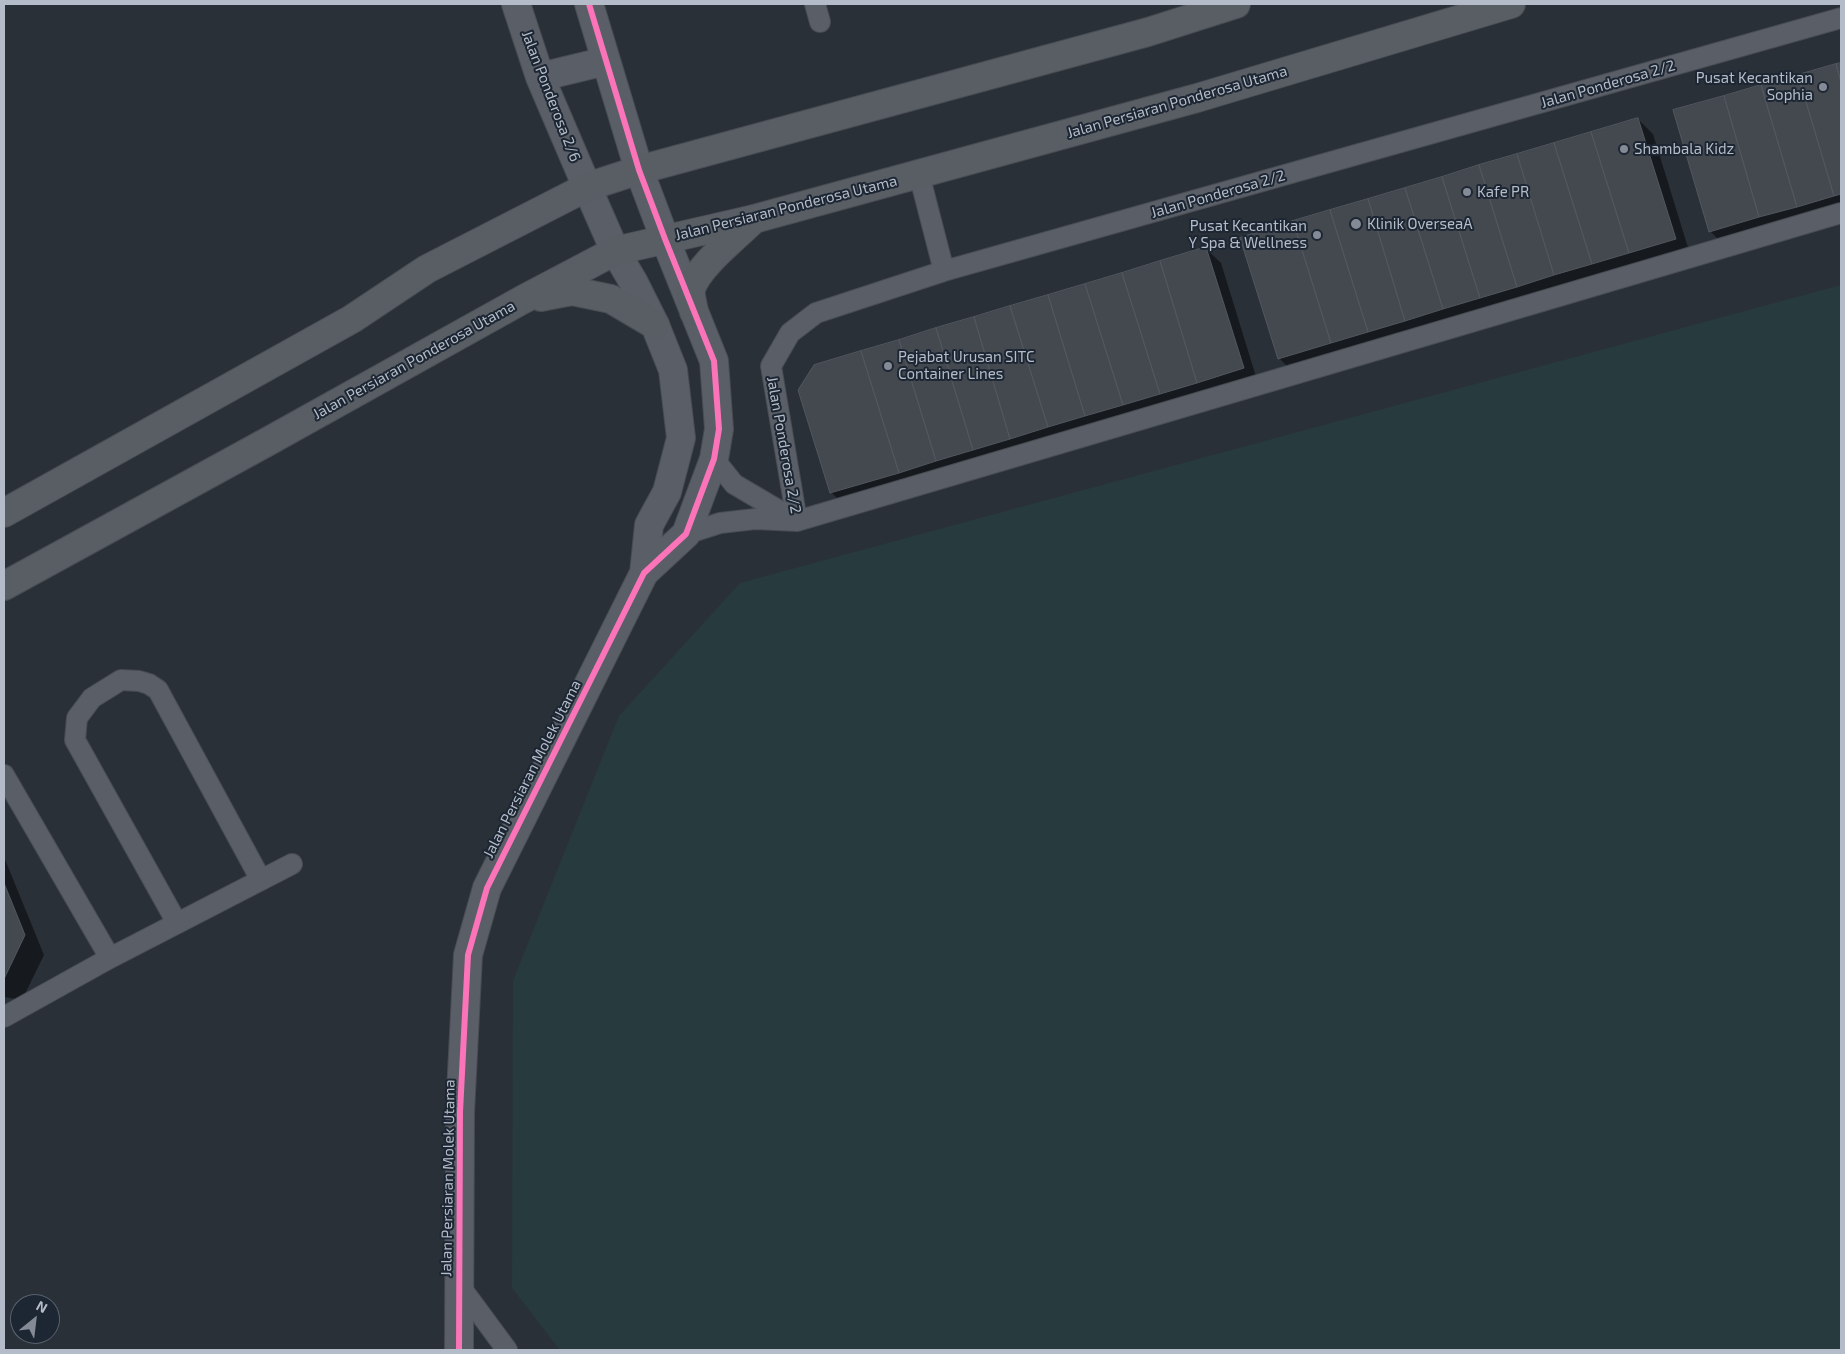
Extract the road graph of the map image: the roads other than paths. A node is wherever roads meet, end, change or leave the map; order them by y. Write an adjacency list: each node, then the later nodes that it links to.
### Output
1 (516, 4): 7 (street, Jalan Ponderosa 2/6)
2 (589, 4): 6 (street)
3 (1236, 4): 8 (main road)
4 (1511, 4): 9 (main road, Jalan Persiaran Ponderosa Utama)
5 (1841, 18): 15 (lane, Jalan Ponderosa 2/2)
6 (606, 60): 7 (street); 8 (street)
7 (540, 77): 10 (street, Jalan Ponderosa 2/6)
8 (639, 170): 10 (main road); 13 (street, Jalan Persiaran Molek Utama)
9 (919, 174): 12 (main road, Jalan Persiaran Ponderosa Utama); 15 (lane)
10 (587, 187): 14 (street, Jalan Ponderosa 2/6); 20 (main road)
11 (1841, 213): 21 (lane)
12 (754, 220): 13 (main road, Jalan Persiaran Ponderosa Utama); 17 (main road)
13 (665, 239): 14 (main road, Jalan Persiaran Ponderosa Utama); 17 (street, Jalan Persiaran Molek Utama)
14 (616, 251): 16 (main road, Jalan Persiaran Ponderosa Utama); 18 (street, Jalan Persiaran Molek Utama)
15 (944, 271): 21 (lane, Jalan Ponderosa 2/2)
16 (522, 300): 18 (main road); 24 (main road, Jalan Persiaran Ponderosa Utama)
17 (694, 312): 19 (street, Jalan Persiaran Molek Utama)
18 (655, 325): 23 (street, Jalan Persiaran Molek Utama)
19 (714, 459): 21 (lane); 22 (street, Jalan Persiaran Molek Utama)
20 (4, 513)
21 (797, 521): 22 (lane)
22 (686, 534): 23 (street, Jalan Persiaran Molek Utama)
23 (644, 573): 31 (street, Jalan Persiaran Molek Utama)
24 (5, 586)
25 (4, 775): 29 (lane)
26 (292, 864): 27 (lane)
27 (261, 880): 28 (lane); 28 (lane)
28 (177, 923): 29 (lane)
29 (110, 958): 30 (lane)
30 (4, 1017)
31 (460, 1285): 32 (street, Jalan Persiaran Molek Utama); 33 (lane, Jalan Persiaran Molek Utama)
32 (459, 1350)
33 (507, 1350)

